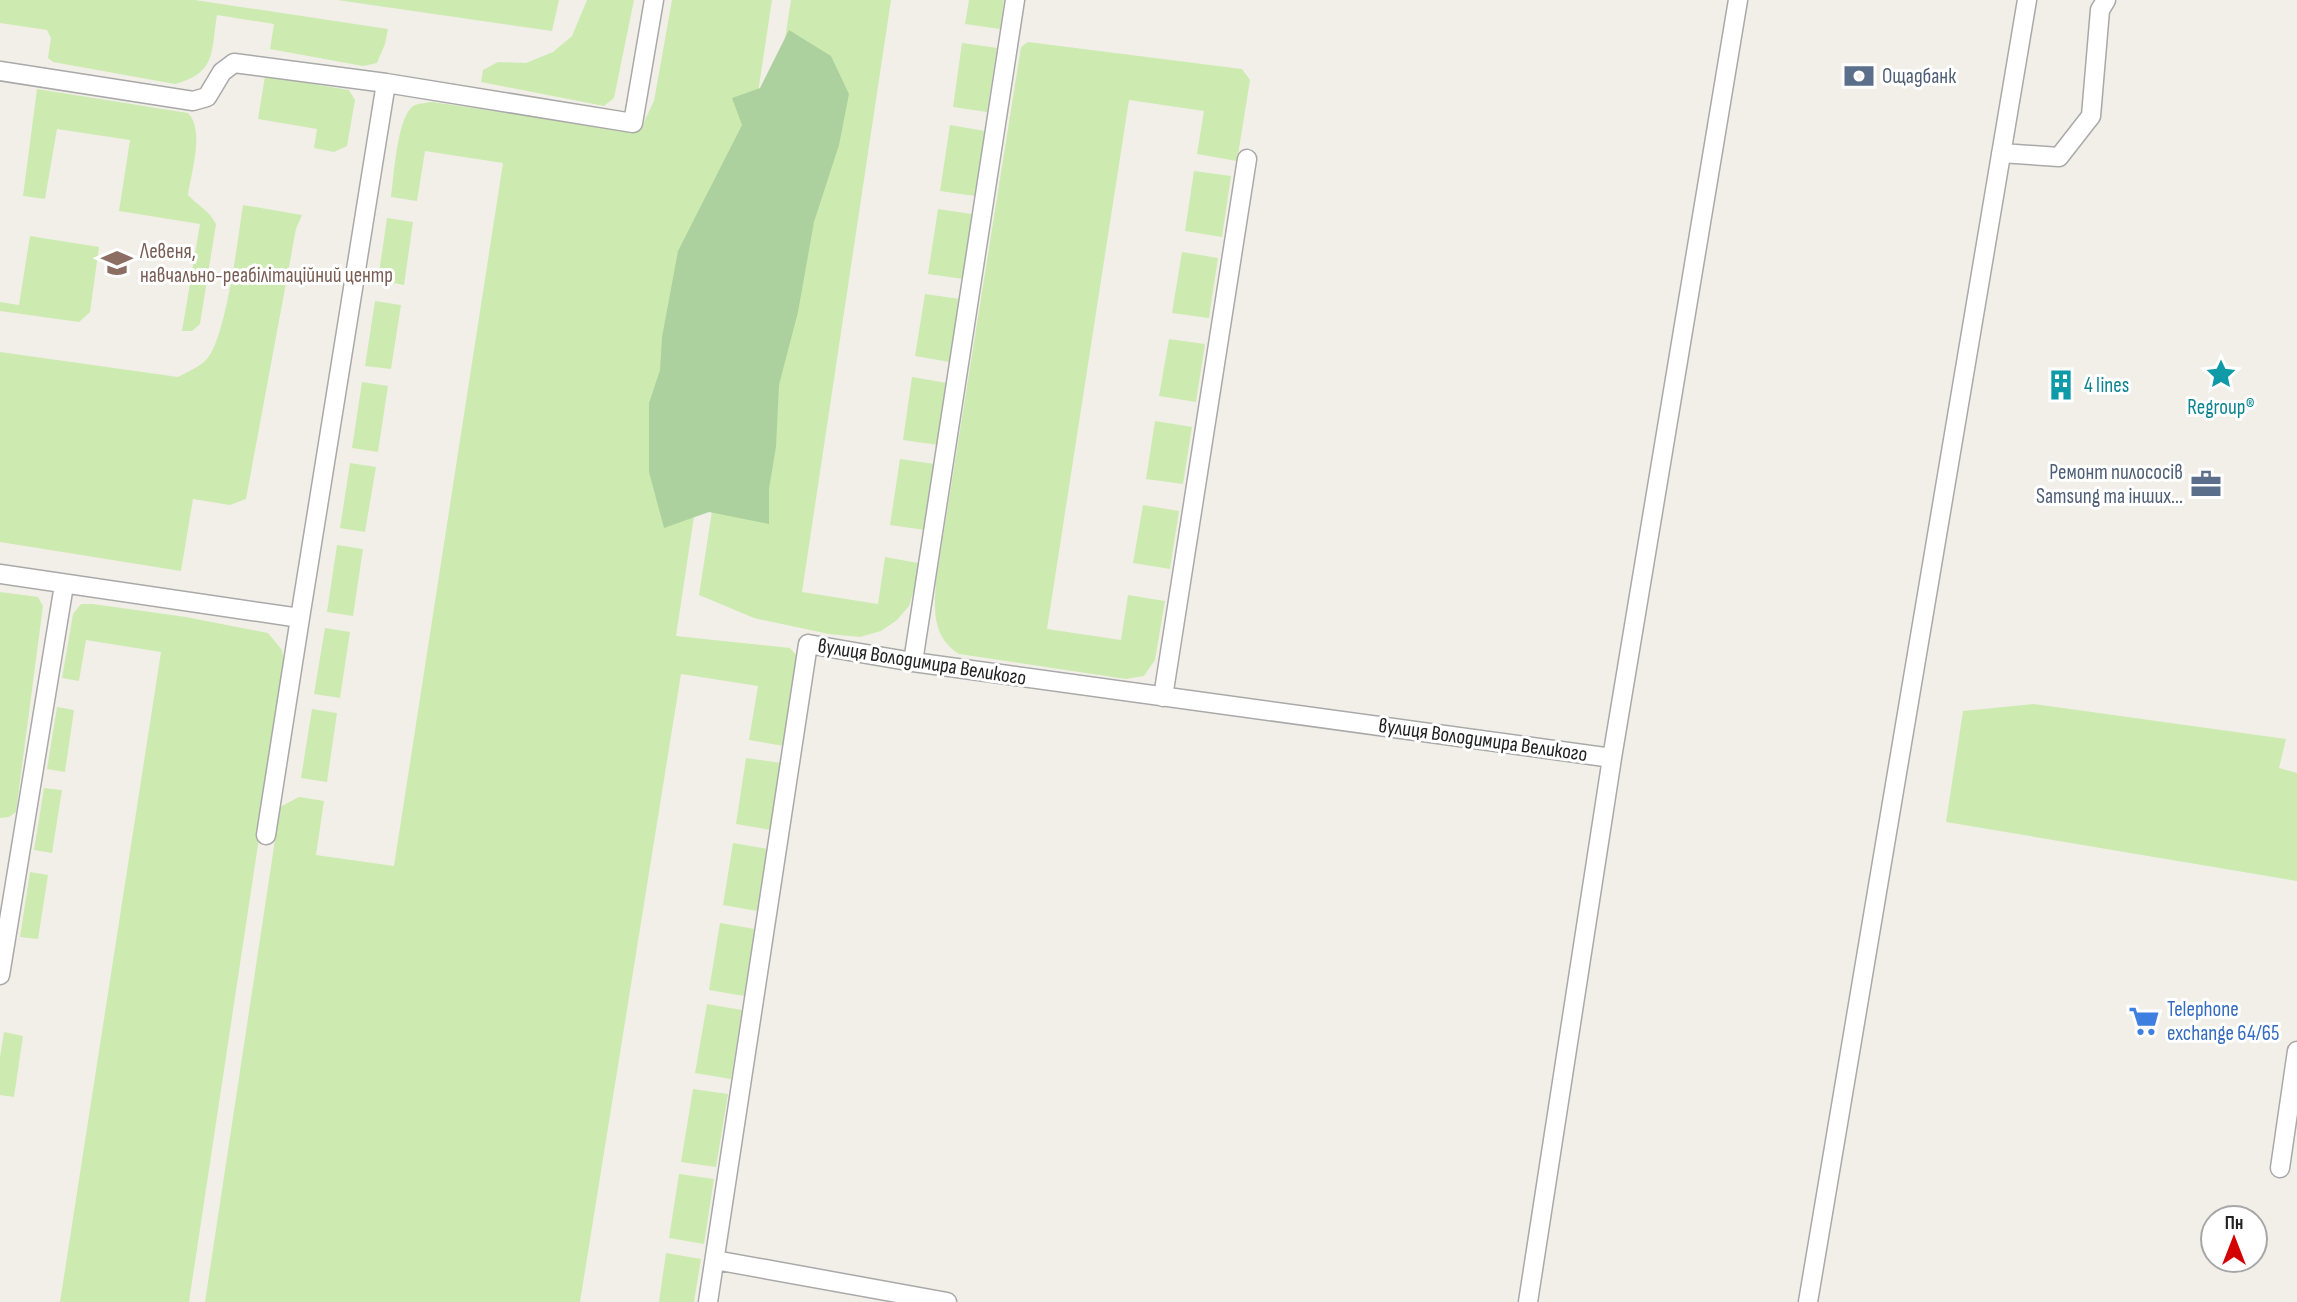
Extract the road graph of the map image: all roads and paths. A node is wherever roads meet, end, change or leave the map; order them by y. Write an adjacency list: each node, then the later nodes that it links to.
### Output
1 (654, 0): 7 (lane)
2 (1015, 0): 13 (lane)
3 (1738, 0): 15 (lane)
4 (2027, 0): 8 (lane)
5 (2106, 0): 8 (lane)
6 (0, 71): 7 (lane)
7 (386, 83): 12 (lane)
8 (2001, 153): 24 (lane)
9 (1247, 159): 14 (lane)
10 (0, 574): 11 (lane)
11 (64, 585): 12 (lane); 17 (lane)
12 (300, 618): 16 (lane)
13 (913, 662): 14 (lane, вулиця Володимира Великого); 20 (lane, вулиця Володимира Великого)
14 (1164, 697): 15 (lane, вулиця Володимира Великого)
15 (1612, 758): 23 (lane)
16 (266, 835)
17 (0, 975)
18 (2297, 1051): 19 (lane)
19 (2280, 1168)
20 (715, 1259): 21 (lane, вулиця Володимира Великого); 22 (lane)
21 (708, 1302)
22 (947, 1302)
23 (1528, 1302)
24 (1808, 1302)

